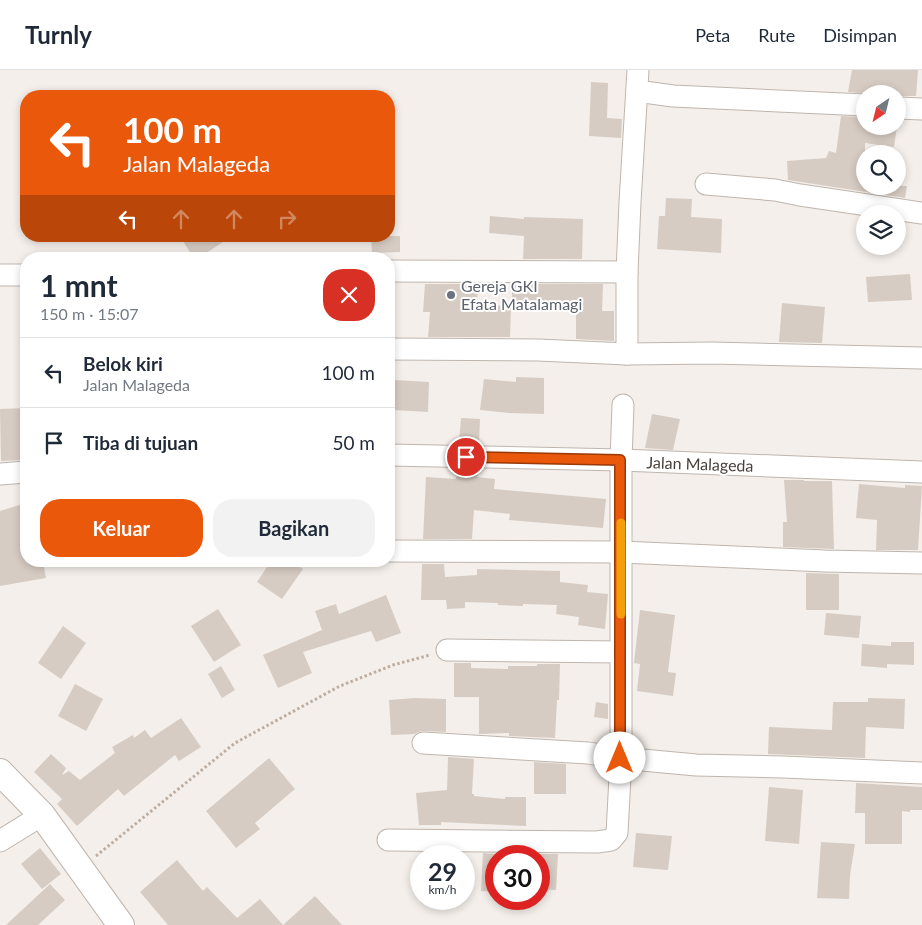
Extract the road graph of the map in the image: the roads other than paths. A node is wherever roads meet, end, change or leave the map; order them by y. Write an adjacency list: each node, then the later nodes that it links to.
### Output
1 (637, 80): 2 (street); 8 (street)
2 (856, 106)
3 (906, 108): 4 (street)
4 (922, 109)
5 (706, 184): 6 (street)
6 (922, 213)
7 (395, 271): 8 (street)
8 (627, 272): 12 (street)
9 (0, 275): 10 (street)
10 (20, 275)
11 (395, 349): 12 (street)
12 (627, 354): 13 (street)
13 (922, 358)
14 (622, 405): 16 (street)
15 (395, 455): 16 (street, Jalan Malageda)
16 (620, 460): 18 (street, Jalan Malageda); 21 (street)
17 (20, 472): 19 (street)
18 (922, 472)
19 (0, 474)
20 (395, 551): 21 (street)
21 (621, 552): 22 (street); 24 (street)
22 (922, 563)
23 (447, 650): 24 (street)
24 (620, 652): 26 (street)
25 (423, 743): 26 (street)
26 (620, 758): 28 (street); 31 (street)
27 (0, 772): 29 (street)
28 (922, 773)
29 (42, 815): 30 (street); 32 (street)
30 (0, 840)
31 (388, 840)
32 (121, 925)

